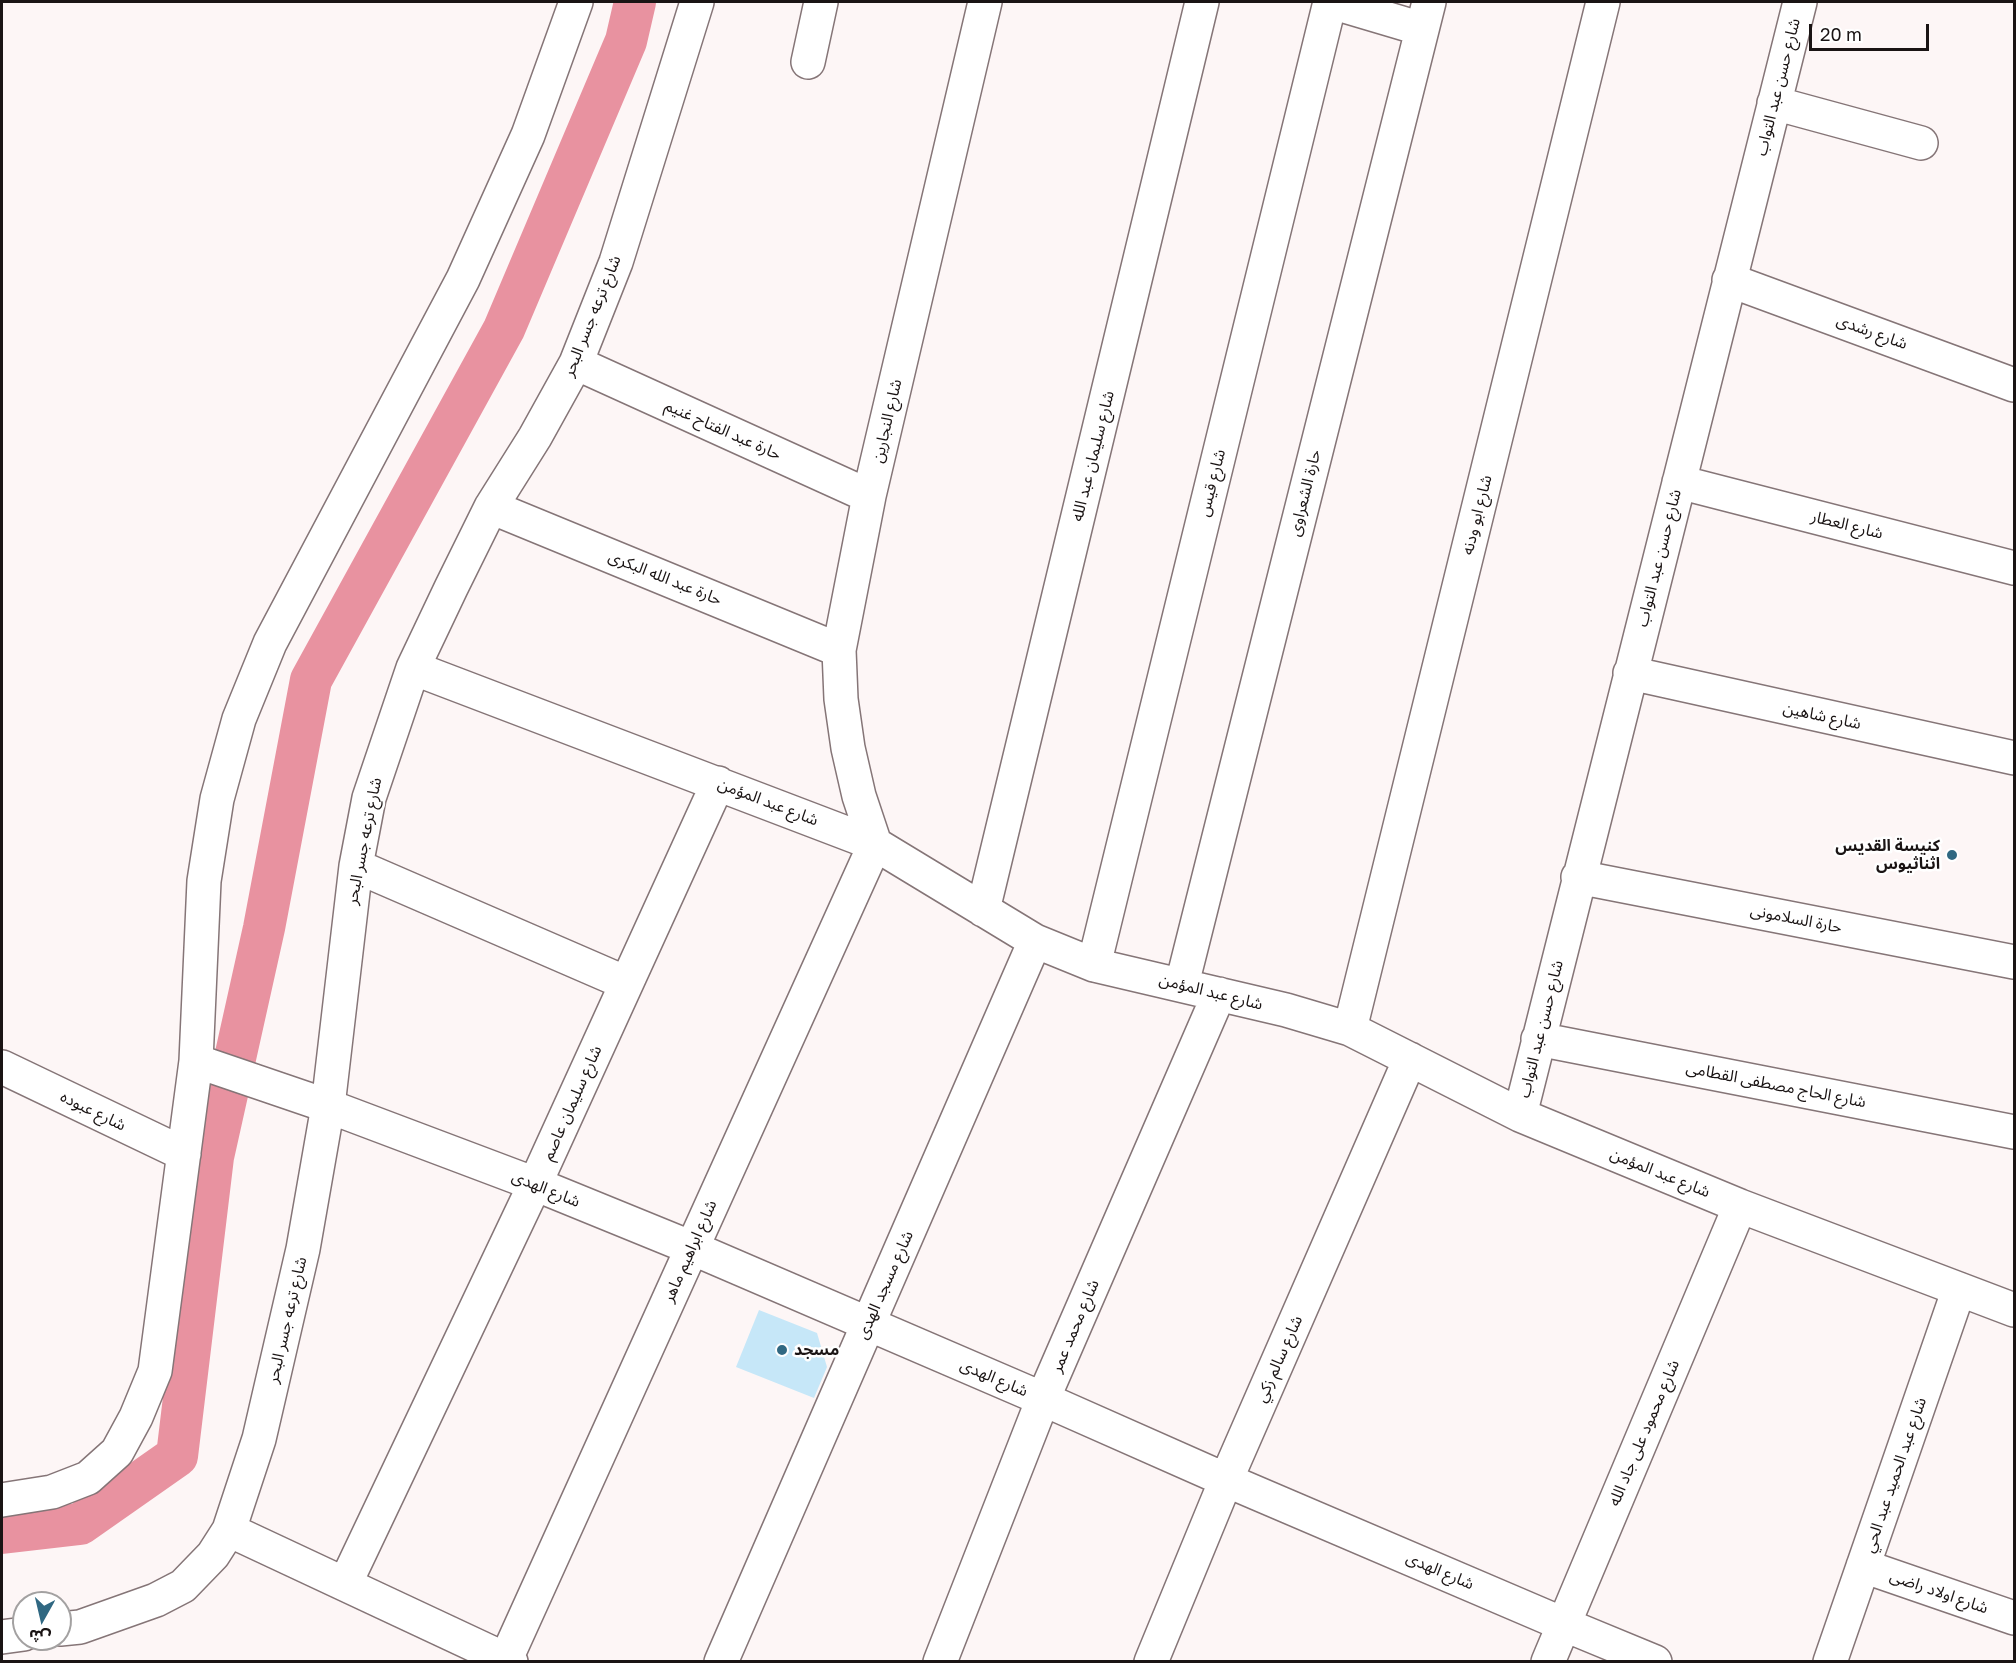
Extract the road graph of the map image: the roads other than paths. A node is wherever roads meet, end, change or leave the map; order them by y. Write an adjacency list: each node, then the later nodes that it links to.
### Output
1 (576, 2): 38 (street)
2 (697, 2): 14 (street, شارع ترعه جسر البحر)
3 (821, 2): 10 (street)
4 (985, 2): 17 (street, شارع النجارين)
5 (1202, 2): 28 (street, شارع سليمان عبد الله)
6 (1330, 2): 9 (street); 31 (street, شارع قيس)
7 (1603, 2): 35 (street, شارع ابو ودنه)
8 (1800, 2): 11 (street, شارع حسن عبد التواب)
9 (1426, 15): 33 (street, حارة الشعراوى)
10 (808, 62)
11 (1774, 103): 12 (street); 13 (street, شارع حسن عبد التواب)
12 (1921, 142)
13 (1729, 280): 15 (street, شارع رشدى); 16 (street, شارع حسن عبد التواب)
14 (576, 363): 17 (street, حارة عبد الفتاح غنيم); 18 (street, شارع ترعه جسر البحر)
15 (2014, 385)
16 (1679, 482): 19 (street, شارع العطار); 22 (street, شارع حسن عبد التواب)
17 (869, 496): 20 (street, شارع النجارين)
18 (491, 507): 20 (street, حارة عبد الله البكرى); 21 (street, شارع ترعه جسر البحر)
19 (2014, 568)
20 (839, 650): 25 (street, شارع النجارين)
21 (412, 668): 24 (street, شارع عبد المؤمن); 26 (street, شارع ترعه جسر البحر)
22 (1630, 673): 23 (street, شارع شاهين); 27 (street, شارع حسن عبد التواب)
23 (2014, 758)
24 (718, 783): 25 (street, شارع عبد المؤمن); 32 (street, شارع سليمان عاصم)
25 (875, 843): 28 (street, شارع عبد المؤمن); 46 (street, شارع ابراهيم ماهر)
26 (356, 866): 32 (street); 40 (street, شارع ترعه جسر البحر)
27 (1578, 877): 30 (street, حارة السلامونى); 36 (street, شارع حسن عبد التواب)
28 (983, 910): 29 (street, شارع عبد المؤمن)
29 (1035, 941): 31 (street, شارع عبد المؤمن); 49 (street, شارع مسجد الهدى)
30 (2014, 962)
31 (1094, 965): 33 (street, شارع عبد المؤمن)
32 (626, 983): 44 (street, شارع سليمان عاصم)
33 (1182, 984): 34 (street, شارع عبد المؤمن)
34 (1219, 994): 35 (street, شارع عبد المؤمن); 50 (street, شارع محمد عمر)
35 (1350, 1029): 37 (street, شارع عبد المؤمن)
36 (1538, 1039): 41 (street, شارع حسن عبد التواب); 42 (street, شارع الحاج مصطفى القطامى)
37 (1410, 1059): 41 (street, شارع عبد المؤمن); 51 (street, شارع سالم زكي)
38 (209, 1065): 40 (street, شارع الهدى); 43 (street)
39 (2, 1067): 43 (street, شارع عبوده)
40 (328, 1106): 44 (street, شارع الهدى); 53 (street, شارع ترعه جسر البحر)
41 (1520, 1115): 45 (street, شارع عبد المؤمن)
42 (2014, 1132)
43 (184, 1154): 52 (street)
44 (536, 1184): 46 (street, شارع الهدى); 55 (street, شارع سليمان عاصم)
45 (1740, 1206): 47 (street, شارع عبد المؤمن); 57 (street, شارع محمود على جاد الله)
46 (692, 1248): 49 (street, شارع الهدى); 59 (street, شارع ابراهيم ماهر)
47 (1959, 1289): 48 (street, شارع عبد المؤمن); 54 (street, شارع عبد الحميد عبد الحي)
48 (2014, 1310)
49 (867, 1325): 50 (street, شارع الهدى); 60 (street, شارع مسجد الهدى)
50 (1043, 1399): 51 (street, شارع الهدى); 61 (street, شارع محمد عمر)
51 (1226, 1480): 57 (street, شارع الهدى); 62 (street, شارع سالم زكي)
52 (2, 1500)
53 (229, 1530): 55 (street); 58 (street, شارع ترعه جسر البحر)
54 (1863, 1566): 56 (street, شارع اولاد راضى); 65 (street, شارع عبد الحميد عبد الحي)
55 (345, 1584): 59 (street)
56 (2014, 1618)
57 (1563, 1624): 63 (street, شارع محمود على جاد الله); 64 (street, شارع الهدى)
58 (72, 1628)
59 (508, 1660)
60 (721, 1662)
61 (940, 1662)
62 (1152, 1662)
63 (1548, 1662)
64 (1655, 1662)
65 (1830, 1662)

